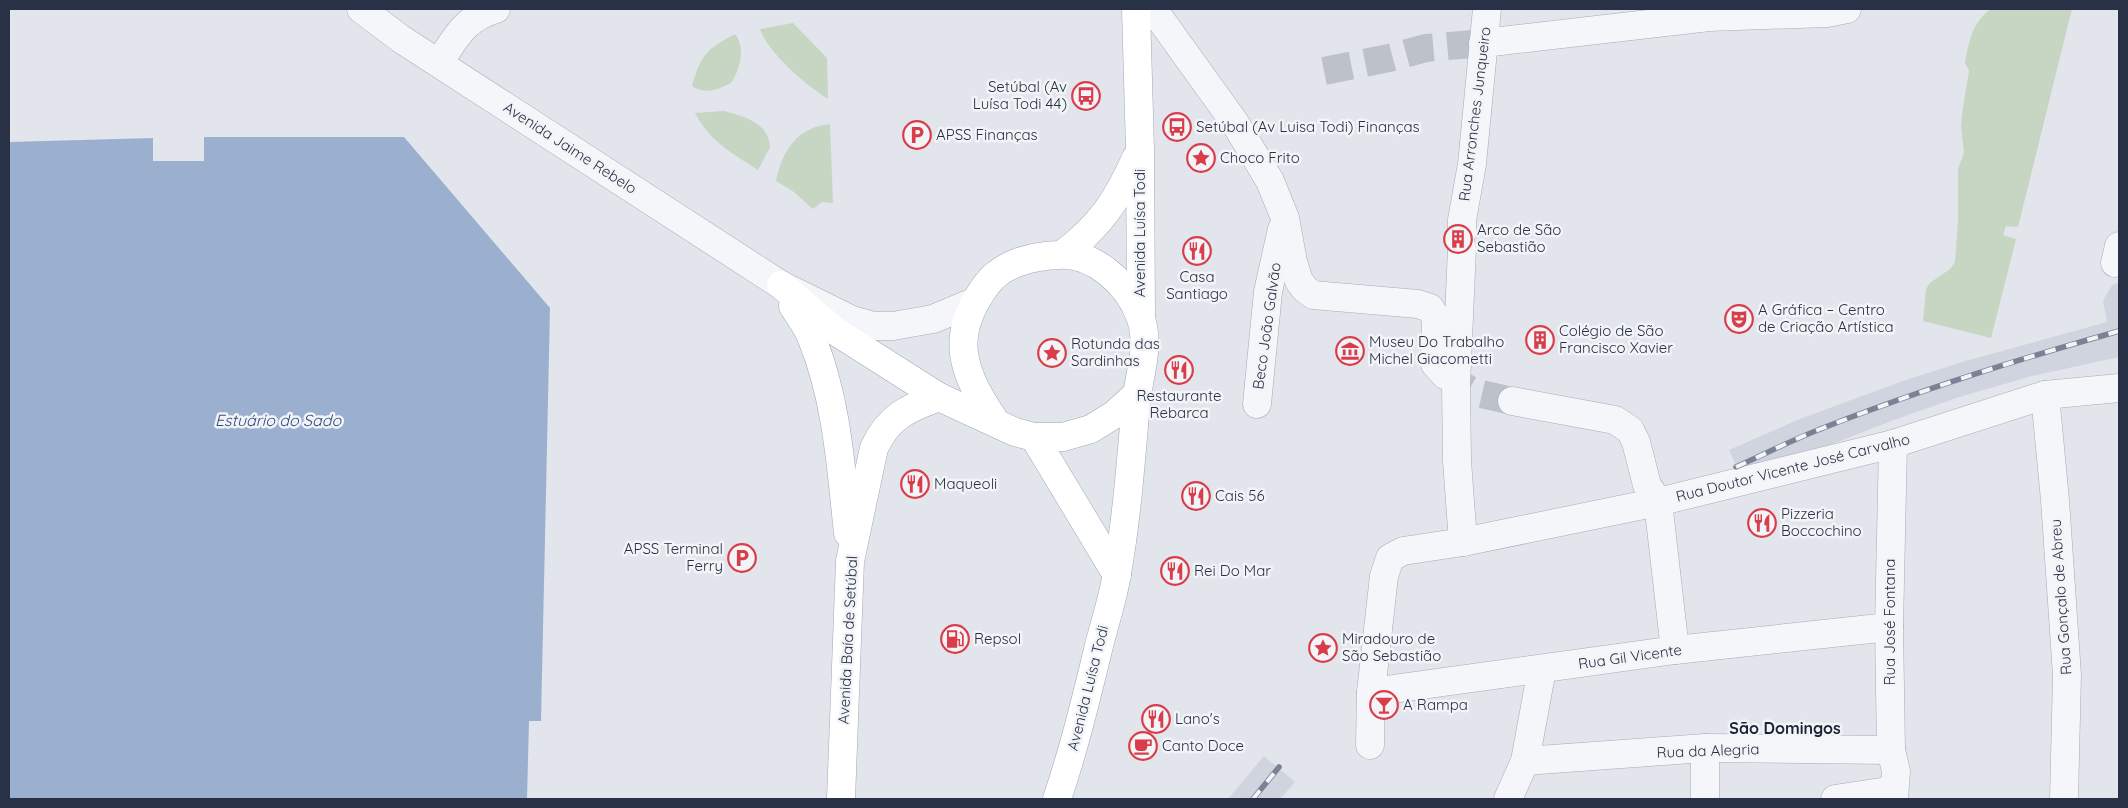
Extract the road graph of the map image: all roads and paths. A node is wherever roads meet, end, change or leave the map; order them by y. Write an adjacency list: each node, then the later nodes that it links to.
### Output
1 (361, 9): 9 (street, Avenida Jaime Rebelo)
2 (496, 9): 9 (street)
3 (1136, 9): 10 (main road, Avenida Luísa Todi)
4 (1152, 9): 11 (street)
5 (1487, 9): 8 (street, Rua Arronches Junqueiro)
6 (1834, 10): 7 (street)
7 (1660, 16): 8 (street)
8 (1483, 43): 29 (street, Rua Arronches Junqueiro)
9 (439, 63): 15 (street, Avenida Jaime Rebelo)
10 (1140, 150): 13 (main road, Avenida Luísa Todi); 17 (main road, Avenida Luísa Todi)
11 (1285, 218): 18 (street); 24 (street, Beco João Galvão)
12 (2119, 246): 14 (street)
13 (1063, 254): 16 (main road); 17 (main road)
14 (2119, 262)
15 (781, 285): 16 (street, Avenida Jaime Rebelo); 22 (main road, Avenida Jaime Rebelo); 30 (main road)
16 (974, 302): 25 (main road)
17 (1140, 317): 20 (main road, Avenida Luísa Todi)
18 (1446, 374)
19 (2119, 388): 21 (street, Rua Doutor Vicente José Carvalho)
20 (1137, 394): 26 (main road, Avenida Jaime Rebelo); 31 (main road, Avenida Luísa Todi)
21 (2045, 395): 27 (street, Rua Doutor Vicente José Carvalho); 46 (street, Rua Gonçalo de Abreu)
22 (938, 397): 25 (main road, Avenida Jaime Rebelo); 30 (main road, Avenida Baía de Setúbal)
23 (1512, 401): 28 (street)
24 (1257, 404)
25 (994, 421): 26 (main road, Avenida Jaime Rebelo)
26 (1034, 437): 31 (main road)
27 (1893, 444): 28 (street, Rua Doutor Vicente José Carvalho); 32 (street, Rua José Fontana)
28 (1658, 502): 29 (street, Rua Doutor Vicente José Carvalho); 33 (street)
29 (1463, 542): 35 (street, Rua Doutor Vicente José Carvalho)
30 (850, 561): 41 (main road, Avenida Baía de Setúbal)
31 (1117, 575): 42 (main road, Avenida Luísa Todi)
32 (1888, 627): 33 (street, Rua Gil Vicente); 38 (street, Rua José Fontana)
33 (1675, 650): 34 (street, Rua Gil Vicente)
34 (1542, 669): 35 (street, Rua Gil Vicente); 39 (street)
35 (1371, 692): 36 (street, Rua Doutor Vicente José Carvalho)
36 (1370, 745)
37 (1705, 748): 38 (street, Rua da Alegria); 39 (street, Rua da Alegria); 44 (street)
38 (1891, 750): 40 (street, Rua José Fontana)
39 (1525, 761): 43 (street)
40 (1894, 795): 45 (street)
41 (841, 799)
42 (1057, 799)
43 (1508, 799)
44 (1705, 799)
45 (1835, 799)
46 (2064, 799)

